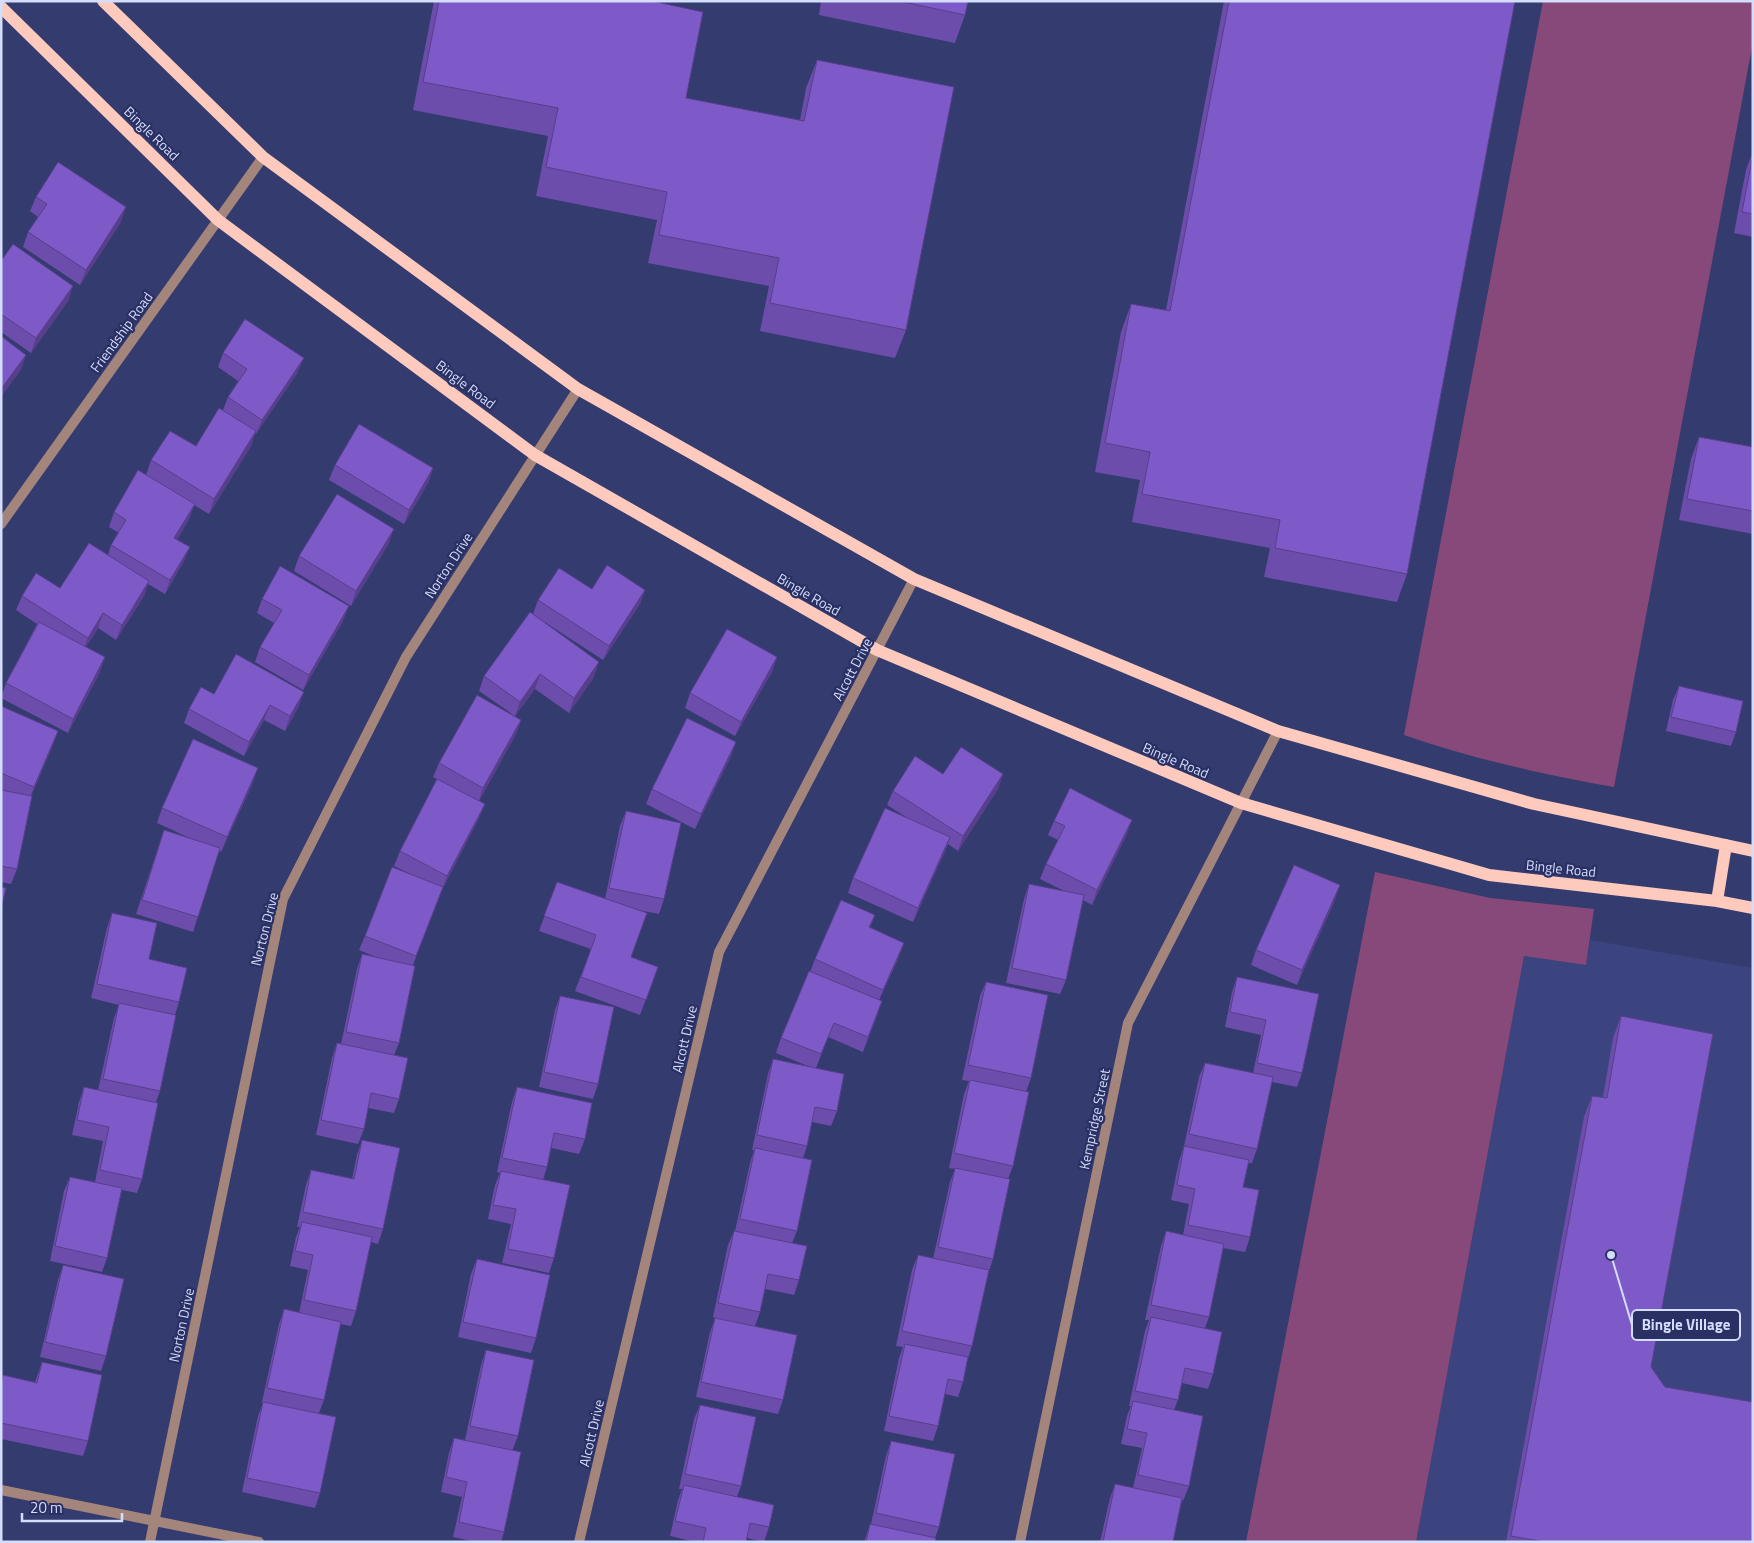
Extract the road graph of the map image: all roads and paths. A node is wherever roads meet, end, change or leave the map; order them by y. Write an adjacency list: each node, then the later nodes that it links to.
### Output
1 (103, 1): 3 (main road)
2 (1, 7): 4 (main road, Bingle Road)
3 (263, 157): 4 (street, Friendship Road); 5 (main road)
4 (218, 220): 6 (main road, Bingle Road); 7 (street, Friendship Road)
5 (578, 389): 6 (street, Norton Drive); 8 (main road)
6 (535, 455): 9 (main road, Bingle Road); 17 (street, Norton Drive)
7 (1, 524)
8 (914, 579): 9 (street, Alcott Drive); 10 (main road)
9 (877, 650): 11 (main road, Bingle Road); 20 (street, Alcott Drive)
10 (1278, 731): 11 (street, Kempridge Street); 12 (main road)
11 (1241, 803): 14 (main road, Bingle Road); 21 (street, Kempridge Street)
12 (1726, 845): 13 (main road); 14 (main road)
13 (1753, 851)
14 (1717, 900): 15 (main road, Bingle Road)
15 (1753, 908)
16 (1, 1490): 17 (street)
17 (155, 1520): 18 (street, Norton Drive); 19 (street)
18 (150, 1542)
19 (259, 1542)
20 (579, 1542)
21 (1020, 1542)

